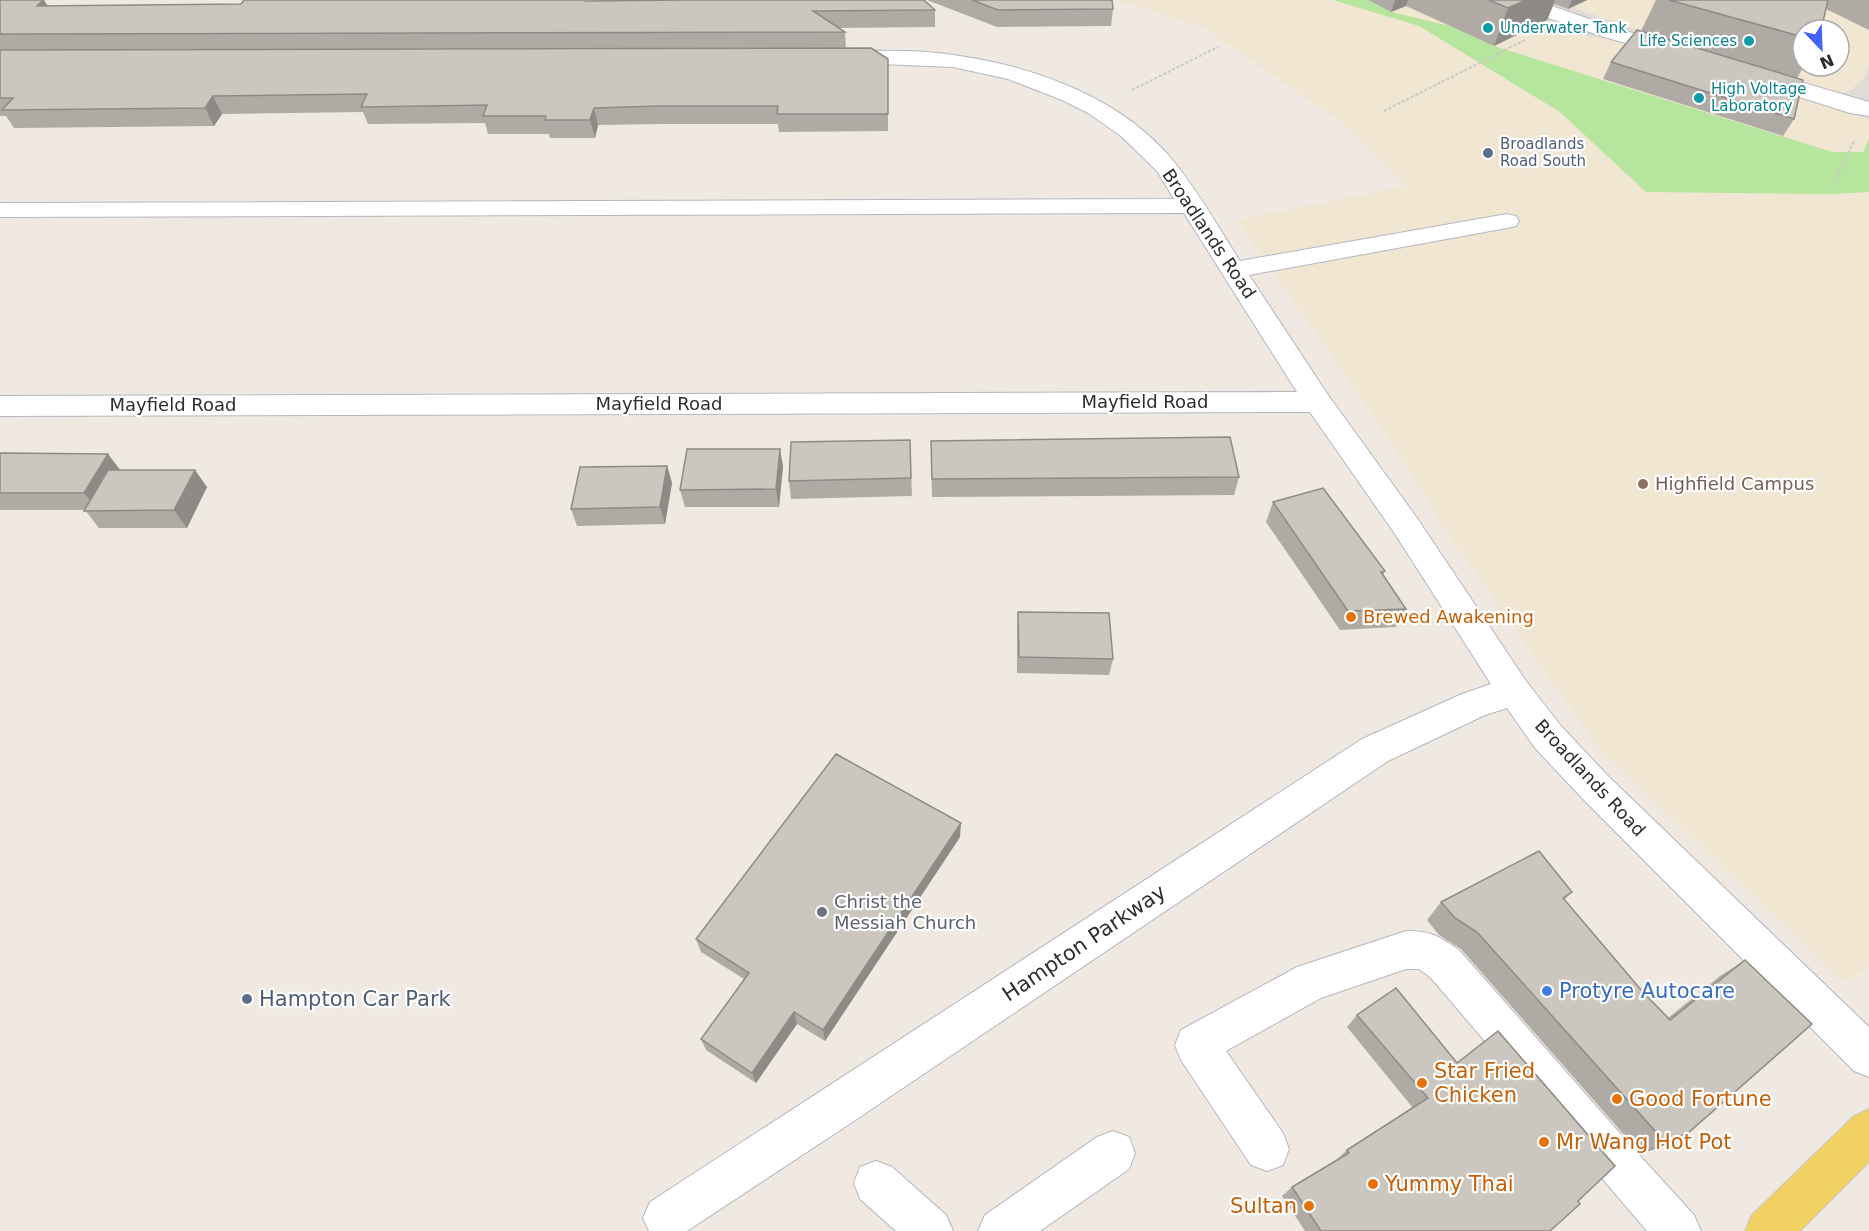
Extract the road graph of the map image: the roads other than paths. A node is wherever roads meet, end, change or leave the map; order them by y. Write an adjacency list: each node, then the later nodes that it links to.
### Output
1 (1515, 0): 3 (street)
2 (812, 57): 6 (street, Broadlands Road)
3 (1695, 57)
4 (1737, 70): 5 (street)
5 (1869, 109)
6 (1193, 206): 7 (street); 9 (street, Broadlands Road)
7 (0, 210)
8 (1507, 221): 9 (street)
9 (1235, 270): 10 (street, Broadlands Road)
10 (1318, 402): 11 (street, Mayfield Road); 12 (street, Broadlands Road)
11 (0, 406)
12 (1514, 692): 13 (street, Broadlands Road); 18 (street, Hampton Parkway)
13 (1869, 1056)
14 (1869, 1131): 22 (main road)
15 (1267, 1149): 21 (street)
16 (1113, 1153): 20 (street)
17 (876, 1182): 19 (street)
18 (666, 1218)
19 (930, 1231)
20 (1001, 1231)
21 (1678, 1231)
22 (1768, 1231)

